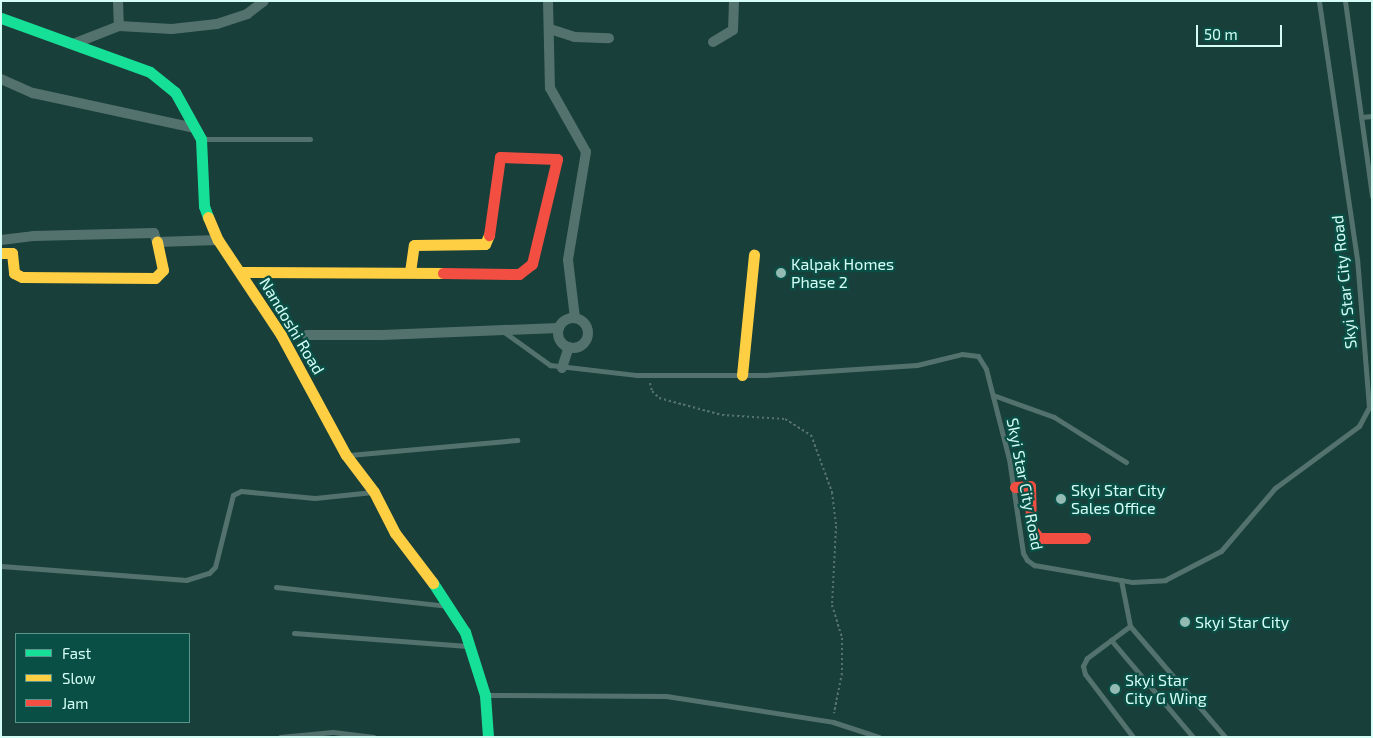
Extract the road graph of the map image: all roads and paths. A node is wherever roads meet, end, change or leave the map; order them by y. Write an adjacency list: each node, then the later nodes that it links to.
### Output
1 (118, 1): 8 (street)
2 (264, 1): 8 (street)
3 (548, 1): 9 (street)
4 (734, 1): 11 (street)
5 (1319, 1): 44 (lane, Skyi Star City Road)
6 (1345, 1): 15 (lane)
7 (1, 18): 12 (street, Nandoshi Road)
8 (119, 26): 12 (street)
9 (550, 29): 10 (street); 28 (street)
10 (609, 38)
11 (713, 42)
12 (72, 44): 16 (street, Nandoshi Road)
13 (1, 79): 16 (street)
14 (1372, 116): 15 (lane)
15 (1361, 117): 19 (lane)
16 (195, 128): 17 (street, Nandoshi Road)
17 (201, 139): 18 (lane); 22 (street, Nandoshi Road)
18 (310, 139)
19 (1370, 174): 20 (lane)
20 (1372, 196)
21 (1, 240): 23 (street)
22 (218, 240): 23 (street); 26 (street, Nandoshi Road)
23 (157, 242): 24 (street)
24 (1, 253)
25 (754, 254): 34 (street)
26 (241, 272): 27 (street); 38 (street, Nandoshi Road)
27 (410, 272): 27 (street)
28 (575, 318): 29 (street); 32 (street)
29 (559, 328): 30 (street); 32 (street)
30 (502, 330): 31 (street); 33 (lane, Skyi Star City Road)
31 (307, 335)
32 (569, 347): 33 (street)
33 (562, 368): 35 (lane, Skyi Star City Road)
34 (742, 375): 35 (lane, Skyi Star City Road); 36 (lane, Skyi Star City Road)
35 (648, 376): 52 (path)
36 (993, 395): 39 (lane); 40 (lane, Skyi Star City Road)
37 (517, 440): 38 (lane)
38 (346, 455): 41 (street, Nandoshi Road)
39 (1126, 462)
40 (1014, 487): 42 (street); 44 (lane, Skyi Star City Road)
41 (374, 492): 43 (lane); 46 (street, Nandoshi Road)
42 (1085, 538)
43 (1, 566)
44 (1121, 580): 47 (lane)
45 (276, 587): 46 (lane)
46 (451, 607): 50 (street, Nandoshi Road)
47 (1130, 626): 49 (lane); 59 (lane)
48 (294, 633): 50 (lane)
49 (1111, 640): 57 (lane); 58 (lane)
50 (471, 646): 51 (street, Nandoshi Road)
51 (485, 695): 52 (lane); 55 (street, Nandoshi Road)
52 (833, 722): 56 (lane)
53 (280, 737): 54 (lane)
54 (374, 737)
55 (488, 737)
56 (879, 737)
57 (1133, 737)
58 (1193, 737)
59 (1225, 737)

